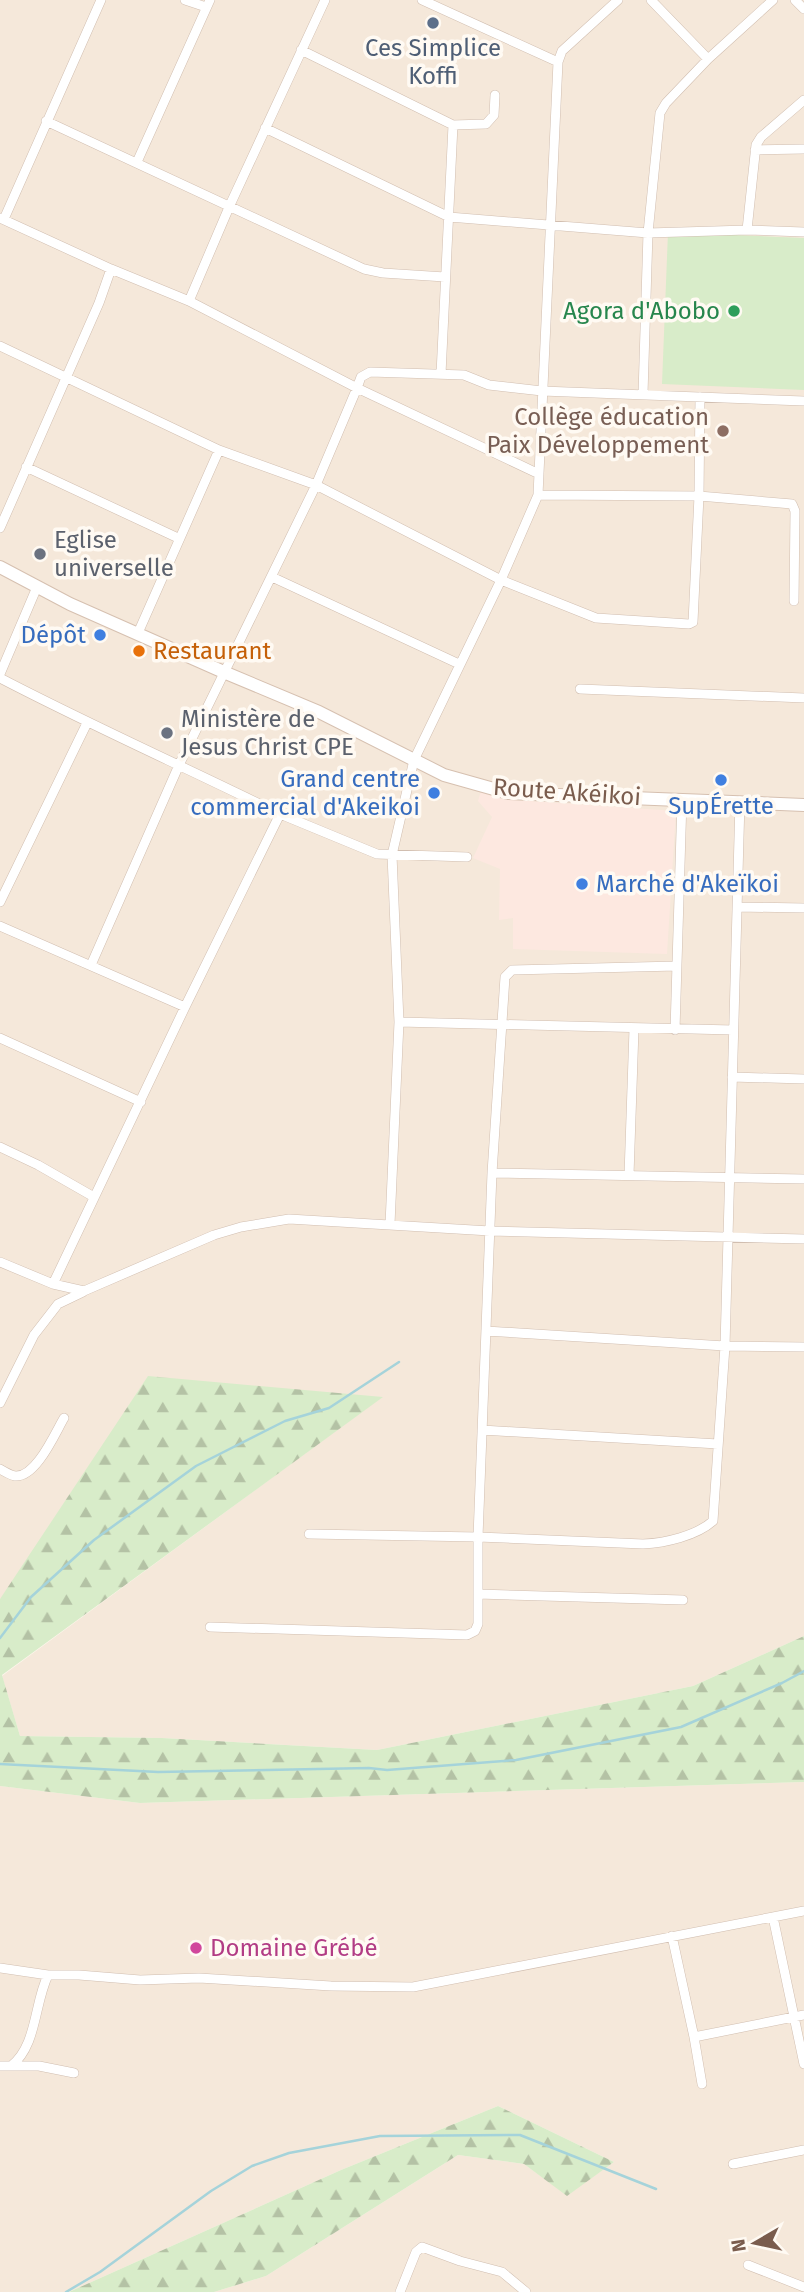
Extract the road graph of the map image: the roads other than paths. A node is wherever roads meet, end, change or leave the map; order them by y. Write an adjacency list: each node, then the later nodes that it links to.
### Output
1 (102, 0): 17 (street)
2 (185, 0): 9 (street)
3 (325, 0): 12 (street)
4 (422, 0): 10 (street)
5 (618, 0): 14 (street)
6 (651, 0): 13 (street)
7 (773, 0): 13 (street)
8 (795, 0): 11 (street)
9 (208, 4): 22 (street)
10 (441, 4): 14 (street)
11 (804, 9)
12 (301, 50): 18 (street); 19 (street)
13 (708, 59): 29 (street)
14 (558, 62): 26 (street)
15 (495, 95): 18 (street)
16 (804, 100): 20 (street)
17 (46, 121): 22 (street); 25 (street)
18 (453, 125): 24 (street)
19 (265, 128): 23 (street); 24 (street)
20 (755, 149): 21 (street); 27 (street)
21 (804, 149)
22 (137, 162): 23 (street)
23 (230, 205): 31 (street); 32 (street)
24 (449, 217): 26 (street); 31 (street)
25 (2, 218): 30 (street)
26 (549, 226): 29 (street); 37 (street)
27 (747, 230): 28 (street); 29 (street)
28 (804, 232)
29 (648, 233): 38 (street)
30 (111, 269): 32 (street); 35 (street)
31 (445, 277): 34 (street)
32 (189, 301): 36 (street)
33 (0, 346): 35 (street)
34 (441, 374): 36 (street); 37 (street)
35 (65, 378): 41 (street); 42 (street)
36 (357, 388): 43 (street); 44 (street)
37 (541, 391): 38 (street); 43 (street)
38 (643, 394): 39 (street)
39 (700, 397): 40 (street); 46 (street)
40 (804, 401)
41 (219, 450): 44 (street); 48 (street)
42 (26, 467): 47 (street); 48 (street)
43 (539, 474): 45 (street)
44 (316, 485): 50 (street); 51 (street)
45 (538, 495): 46 (street); 51 (street)
46 (699, 496): 51 (street); 53 (street)
47 (0, 528)
48 (178, 538): 54 (street)
49 (0, 567): 52 (street, Route Akéikoi)
50 (271, 577): 55 (street); 56 (street)
51 (501, 580): 55 (street)
52 (37, 587): 54 (street, Route Akéikoi); 57 (street)
53 (794, 601)
54 (138, 633): 56 (street, Route Akéikoi)
55 (460, 664): 61 (street)
56 (226, 673): 61 (street, Route Akéikoi); 62 (street)
57 (0, 676): 60 (street)
58 (580, 689): 59 (street)
59 (804, 698)
60 (87, 723): 62 (street); 69 (street)
61 (414, 760): 63 (street, Route Akéikoi); 67 (street)
62 (179, 765): 66 (street); 73 (street)
63 (682, 799): 64 (street, Route Akéikoi); 74 (street)
64 (740, 801): 65 (street, Route Akéikoi); 70 (street)
65 (804, 805)
66 (280, 814): 67 (street); 75 (street)
67 (392, 855): 68 (street); 76 (street)
68 (467, 858)
69 (0, 902)
70 (737, 907): 71 (street); 80 (street)
71 (804, 908)
72 (0, 926): 73 (street)
73 (92, 965): 75 (street)
74 (677, 966): 77 (street); 79 (street)
75 (185, 1006): 84 (street)
76 (399, 1022): 77 (street); 91 (street)
77 (500, 1026): 78 (street); 86 (street)
78 (634, 1029): 79 (street); 87 (street)
79 (675, 1030): 80 (street)
80 (733, 1030): 82 (street)
81 (0, 1038): 84 (street)
82 (732, 1077): 83 (street); 88 (street)
83 (804, 1079)
84 (141, 1102): 90 (street)
85 (0, 1147): 90 (street)
86 (492, 1173): 87 (street); 92 (street)
87 (629, 1175): 88 (street)
88 (729, 1177): 89 (street); 93 (street)
89 (804, 1179)
90 (94, 1197): 96 (street)
91 (390, 1224): 92 (street); 97 (street)
92 (490, 1231): 93 (street); 98 (street)
93 (727, 1237): 94 (street); 99 (street)
94 (804, 1239)
95 (0, 1262): 96 (street)
96 (53, 1284): 97 (street)
97 (84, 1292): 101 (street)
98 (486, 1331): 99 (street); 103 (street)
99 (725, 1346): 100 (street); 104 (street)
100 (804, 1347)
101 (0, 1403)
102 (64, 1418): 105 (street)
103 (482, 1430): 104 (street); 107 (street)
104 (718, 1444): 107 (street)
105 (0, 1469)
106 (309, 1534): 107 (street)
107 (478, 1537): 108 (street)
108 (478, 1594): 109 (street); 110 (street)
109 (683, 1600)
110 (210, 1627)
111 (804, 1911): 112 (street)
112 (773, 1917): 113 (street); 116 (street)
113 (672, 1936): 115 (street); 117 (street)
114 (0, 1968): 115 (street)
115 (48, 1975): 120 (street)
116 (799, 2015): 117 (street); 118 (street)
117 (694, 2037): 122 (street)
118 (804, 2064)
119 (0, 2066): 120 (street)
120 (11, 2066): 121 (street)
121 (74, 2073)
122 (702, 2084)
123 (804, 2150): 124 (street)
124 (733, 2164)
125 (748, 2265): 126 (street)
126 (804, 2287)
127 (525, 2291): 128 (street)
128 (400, 2292)

